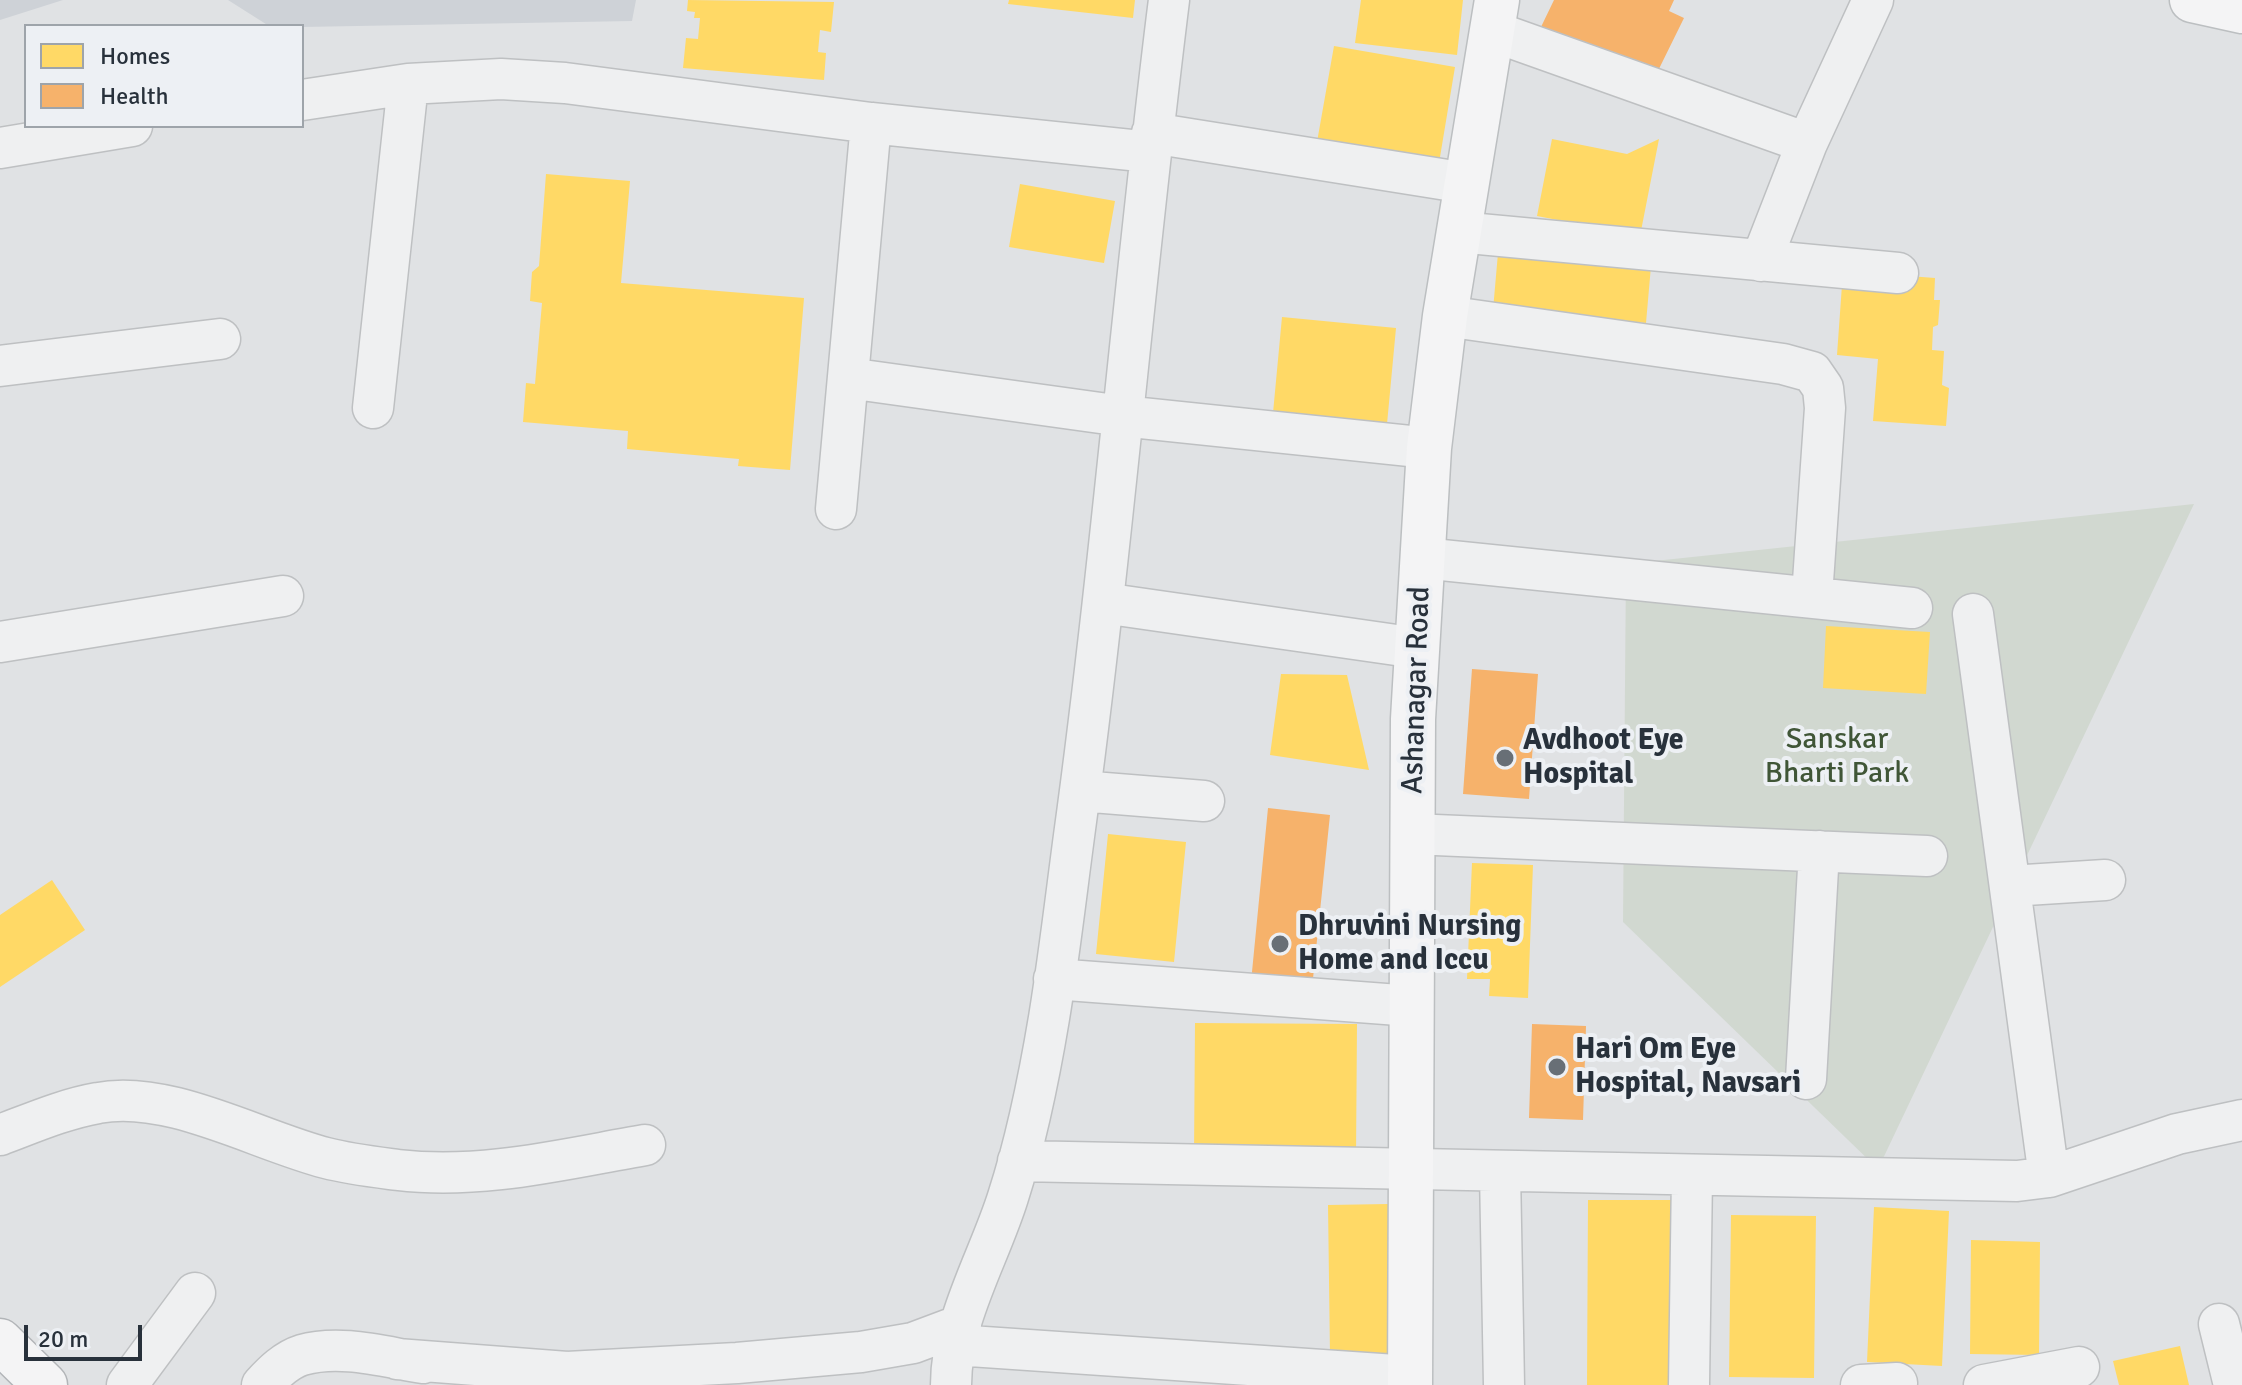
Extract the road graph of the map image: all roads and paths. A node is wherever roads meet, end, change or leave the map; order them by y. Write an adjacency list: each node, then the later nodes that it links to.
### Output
1 (1169, 0): 10 (street)
2 (1873, 0): 11 (street)
3 (2192, 0): 4 (main road)
4 (2242, 11)
5 (1494, 15): 11 (street); 13 (main road, Ashanagar Road)
6 (408, 84): 7 (street); 8 (street); 21 (street)
7 (304, 100)
8 (871, 123): 10 (street); 20 (street)
9 (120, 128): 12 (street)
10 (1151, 142): 13 (street); 22 (street)
11 (1807, 143): 15 (street)
12 (0, 148)
13 (1466, 183): 14 (main road, Ashanagar Road)
14 (1458, 232): 15 (street); 17 (main road, Ashanagar Road)
15 (1761, 261): 16 (street)
16 (1898, 273)
17 (1445, 316): 23 (main road, Ashanagar Road); 27 (street)
18 (220, 339): 19 (street)
19 (0, 366)
20 (848, 378): 22 (street); 24 (street)
21 (373, 408)
22 (1122, 416): 23 (street); 28 (street)
23 (1429, 448): 25 (main road, Ashanagar Road)
24 (836, 509)
25 (1422, 558): 27 (street); 32 (main road, Ashanagar Road)
26 (283, 596): 31 (street)
27 (1812, 596): 29 (street)
28 (1103, 603): 32 (street); 33 (street)
29 (1912, 608)
30 (1973, 614): 39 (street)
31 (0, 642)
32 (1417, 648): 35 (main road, Ashanagar Road)
33 (1080, 791): 34 (street); 40 (street)
34 (1204, 801)
35 (1412, 834): 36 (street); 41 (main road, Ashanagar Road)
36 (1819, 851): 37 (street); 42 (street)
37 (1927, 856)
38 (2105, 880): 39 (street)
39 (2010, 886): 50 (street)
40 (1054, 979): 41 (street); 46 (street)
41 (1412, 1006): 47 (main road, Ashanagar Road)
42 (1806, 1079)
43 (2242, 1120): 50 (street)
44 (0, 1135): 45 (street)
45 (645, 1145)
46 (1018, 1161): 47 (street); 53 (street)
47 (1411, 1169): 48 (street); 58 (main road, Ashanagar Road)
48 (1500, 1172): 49 (street); 63 (street)
49 (1692, 1175): 50 (street); 64 (street)
50 (2049, 1177)
51 (195, 1293): 60 (street)
52 (2219, 1324): 66 (street)
53 (958, 1335): 57 (street); 58 (street); 62 (street)
54 (0, 1341): 59 (main road)
55 (2079, 1367): 65 (street)
56 (405, 1372): 57 (street); 61 (street)
57 (737, 1374)
58 (1410, 1380)
59 (45, 1385)
60 (127, 1385)
61 (262, 1385)
62 (951, 1385)
63 (1504, 1385)
64 (1689, 1385)
65 (1984, 1385)
66 (2234, 1385)

